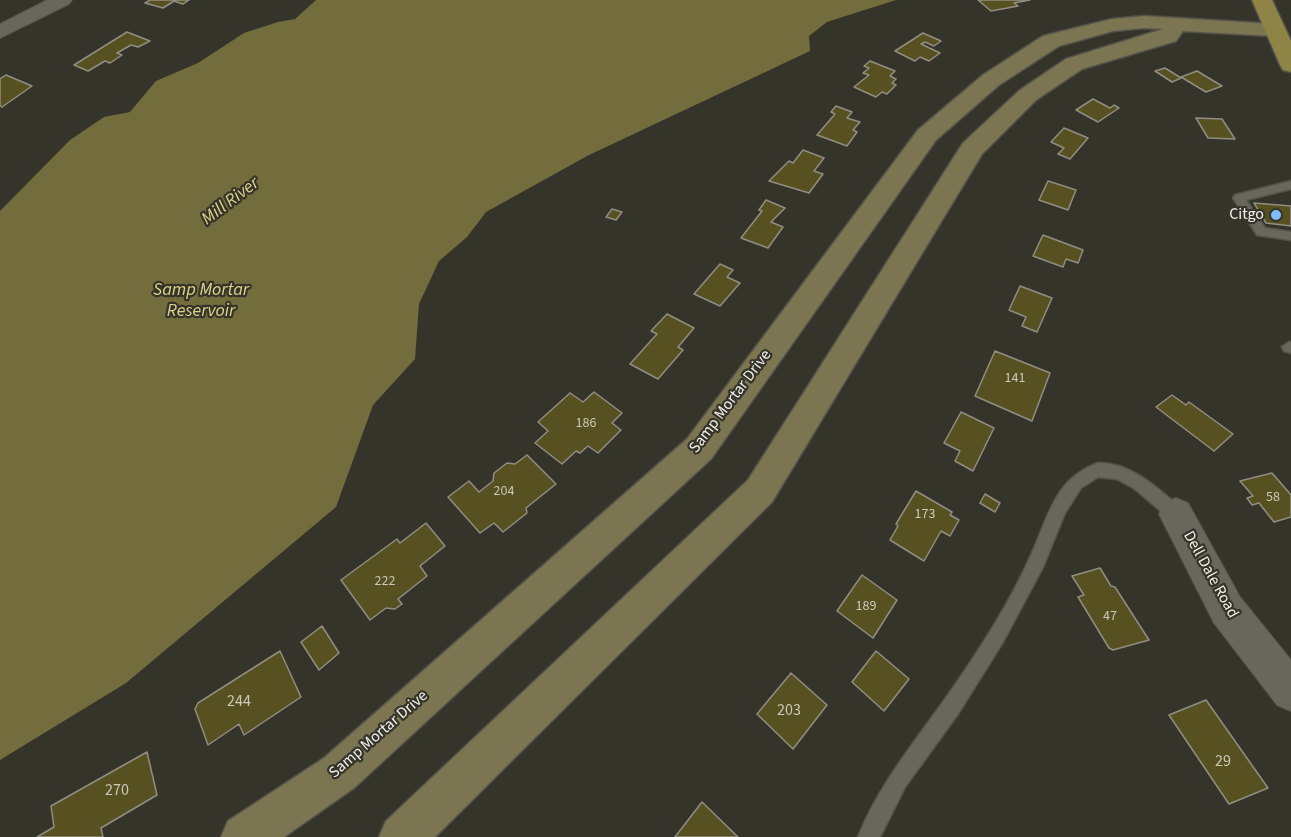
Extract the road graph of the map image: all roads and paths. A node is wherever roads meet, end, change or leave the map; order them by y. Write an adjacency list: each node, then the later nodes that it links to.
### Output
1 (62, 0): 5 (street)
2 (1262, 0): 4 (main road)
3 (1181, 25): 4 (main road, Samp Mortar Drive); 11 (main road, Samp Mortar Drive); 12 (main road)
4 (1274, 30): 6 (main road)
5 (0, 32)
6 (1291, 65)
7 (1291, 185): 8 (lane)
8 (1291, 236)
9 (1176, 514): 10 (street, Dell Dale Road); 13 (lane)
10 (1291, 691)
11 (244, 837)
12 (402, 837)
13 (868, 837)

